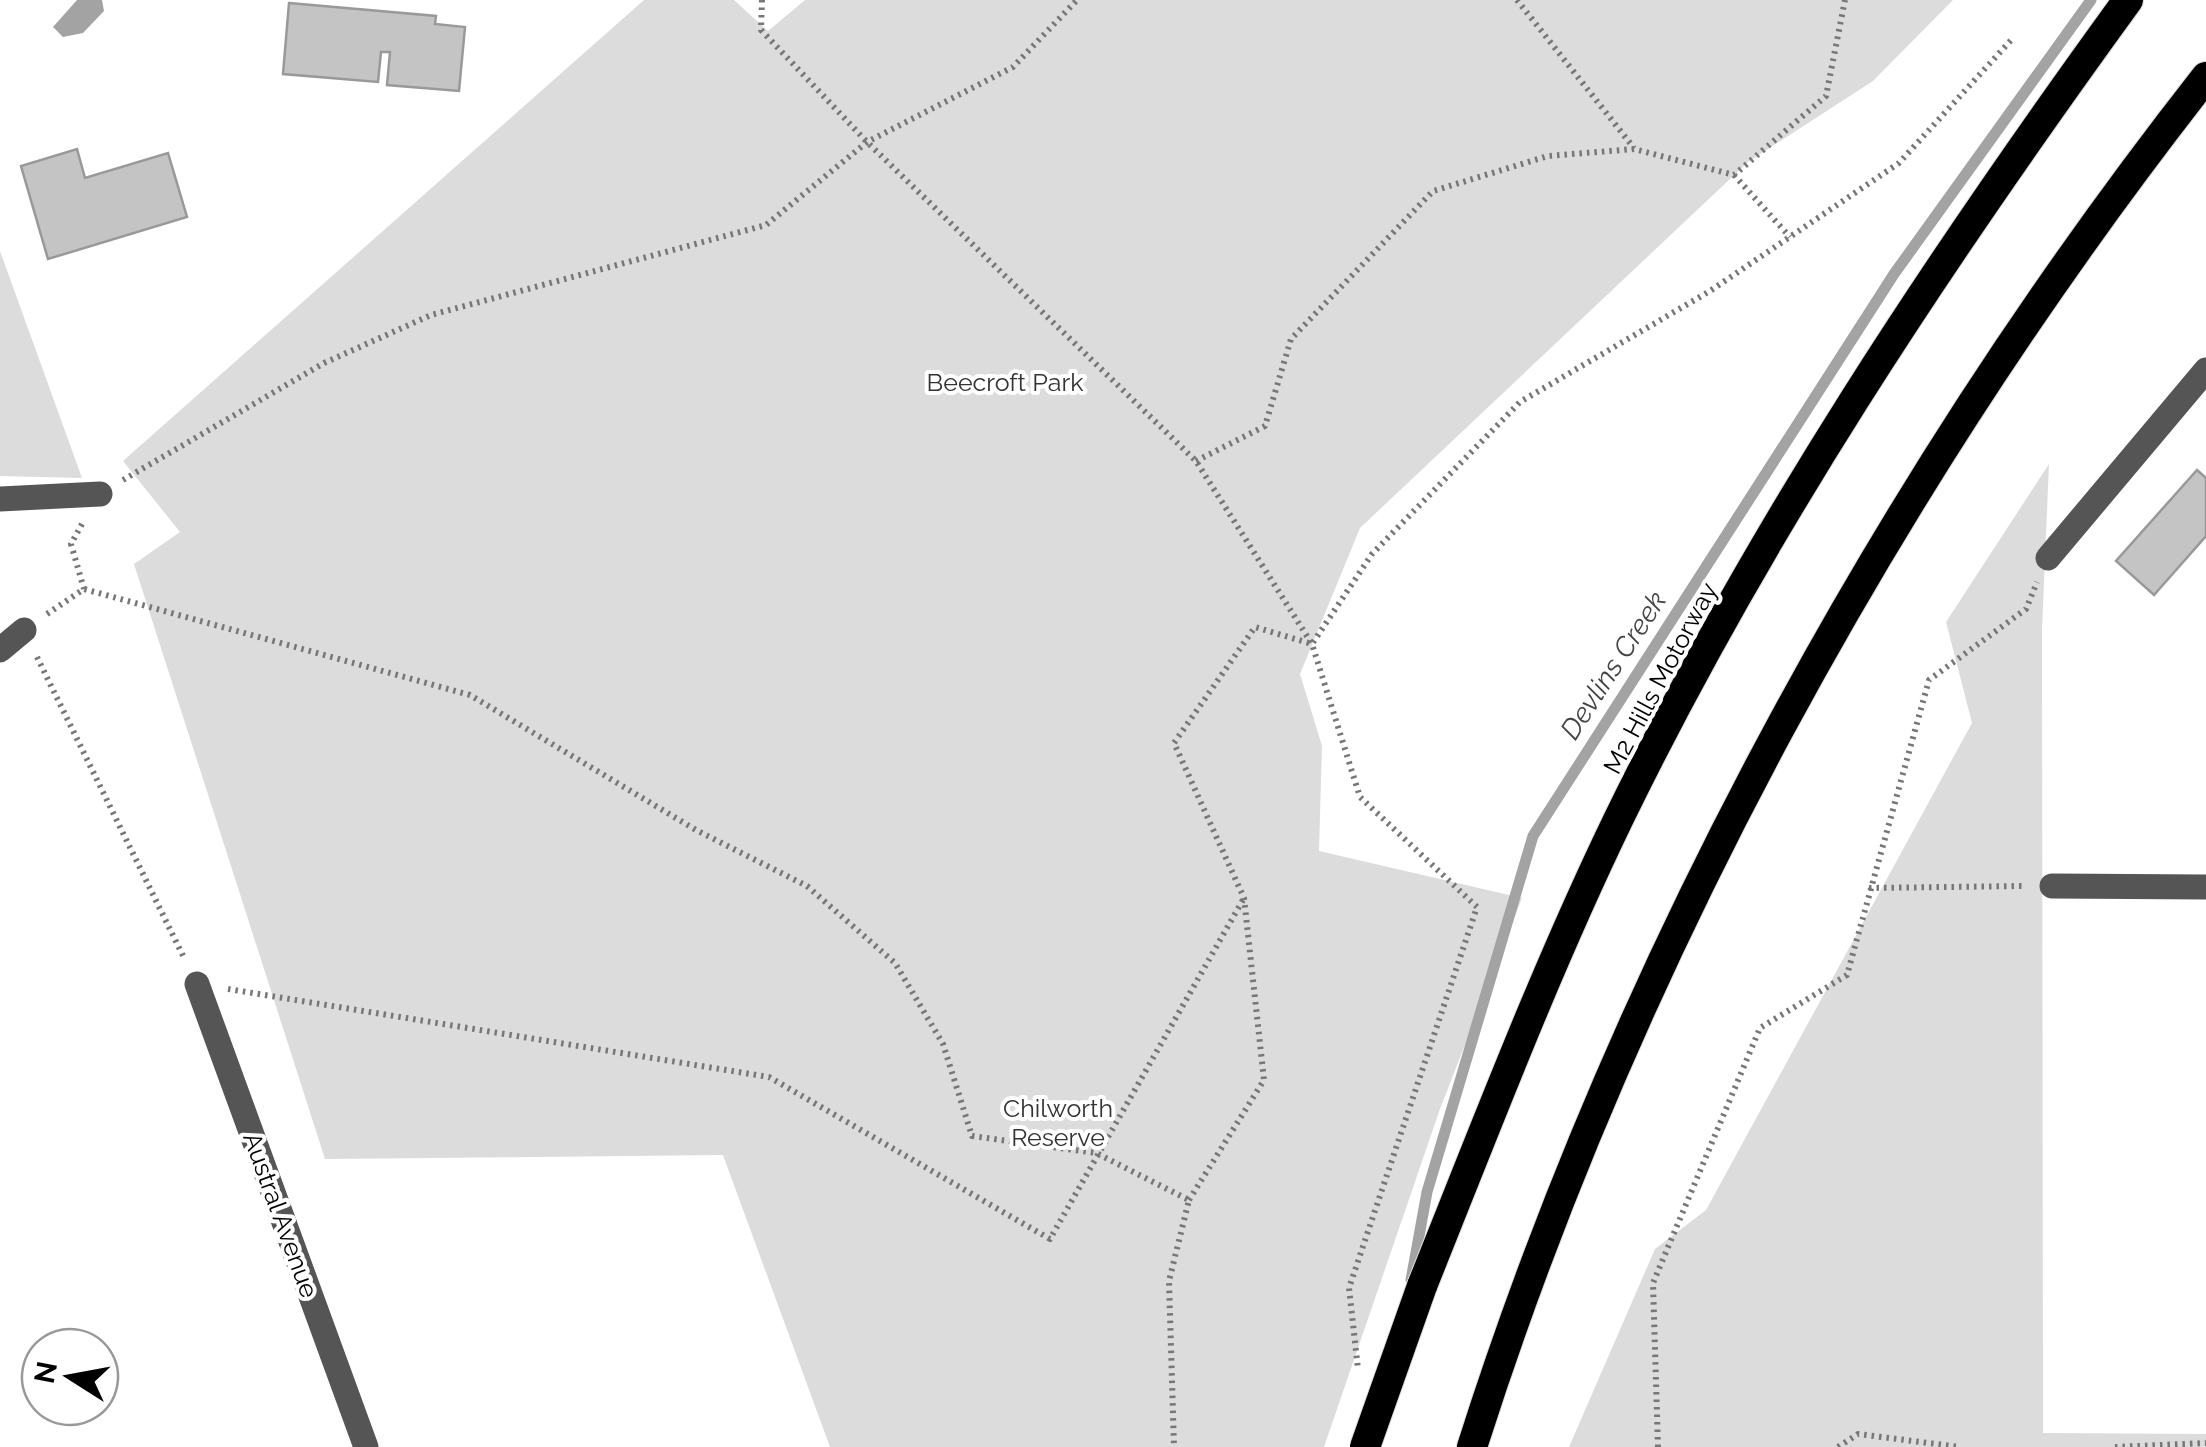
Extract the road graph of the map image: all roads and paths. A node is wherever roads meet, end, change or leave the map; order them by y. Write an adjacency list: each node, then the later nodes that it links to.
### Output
1 (762, 0): 8 (path)
2 (1077, 0): 8 (path)
3 (1517, 0): 9 (path)
4 (1845, 0): 10 (path)
5 (2128, 0): 32 (highway, M2 Hills Motorway, bridge)
6 (2013, 38): 11 (path)
7 (2206, 77): 33 (highway)
8 (867, 142): 13 (path); 14 (path)
9 (1634, 149): 10 (path); 13 (path)
10 (1734, 176): 11 (path)
11 (1790, 236): 19 (path)
12 (2206, 370): 16 (street)
13 (1196, 460): 19 (path)
14 (100, 494): 15 (street); 17 (path)
15 (0, 499)
16 (2048, 558): 23 (path)
17 (84, 590): 18 (path); 26 (path)
18 (24, 630): 20 (street); 25 (path)
19 (1312, 644): 24 (path); 28 (path)
20 (0, 650)
21 (2052, 886): 22 (street); 23 (path)
22 (2206, 887)
23 (1869, 888): 34 (path)
24 (1244, 898): 26 (path); 27 (path)
25 (197, 984): 26 (path); 30 (street, Austral Avenue)
26 (1096, 1152): 27 (path)
27 (1188, 1200): 31 (path)
28 (1359, 1376)
29 (2206, 1442): 37 (path)
30 (366, 1447)
31 (1174, 1447)
32 (1365, 1447)
33 (1472, 1447)
34 (1658, 1447)
35 (1838, 1447): 36 (path)
36 (1960, 1447)
37 (2114, 1447)

